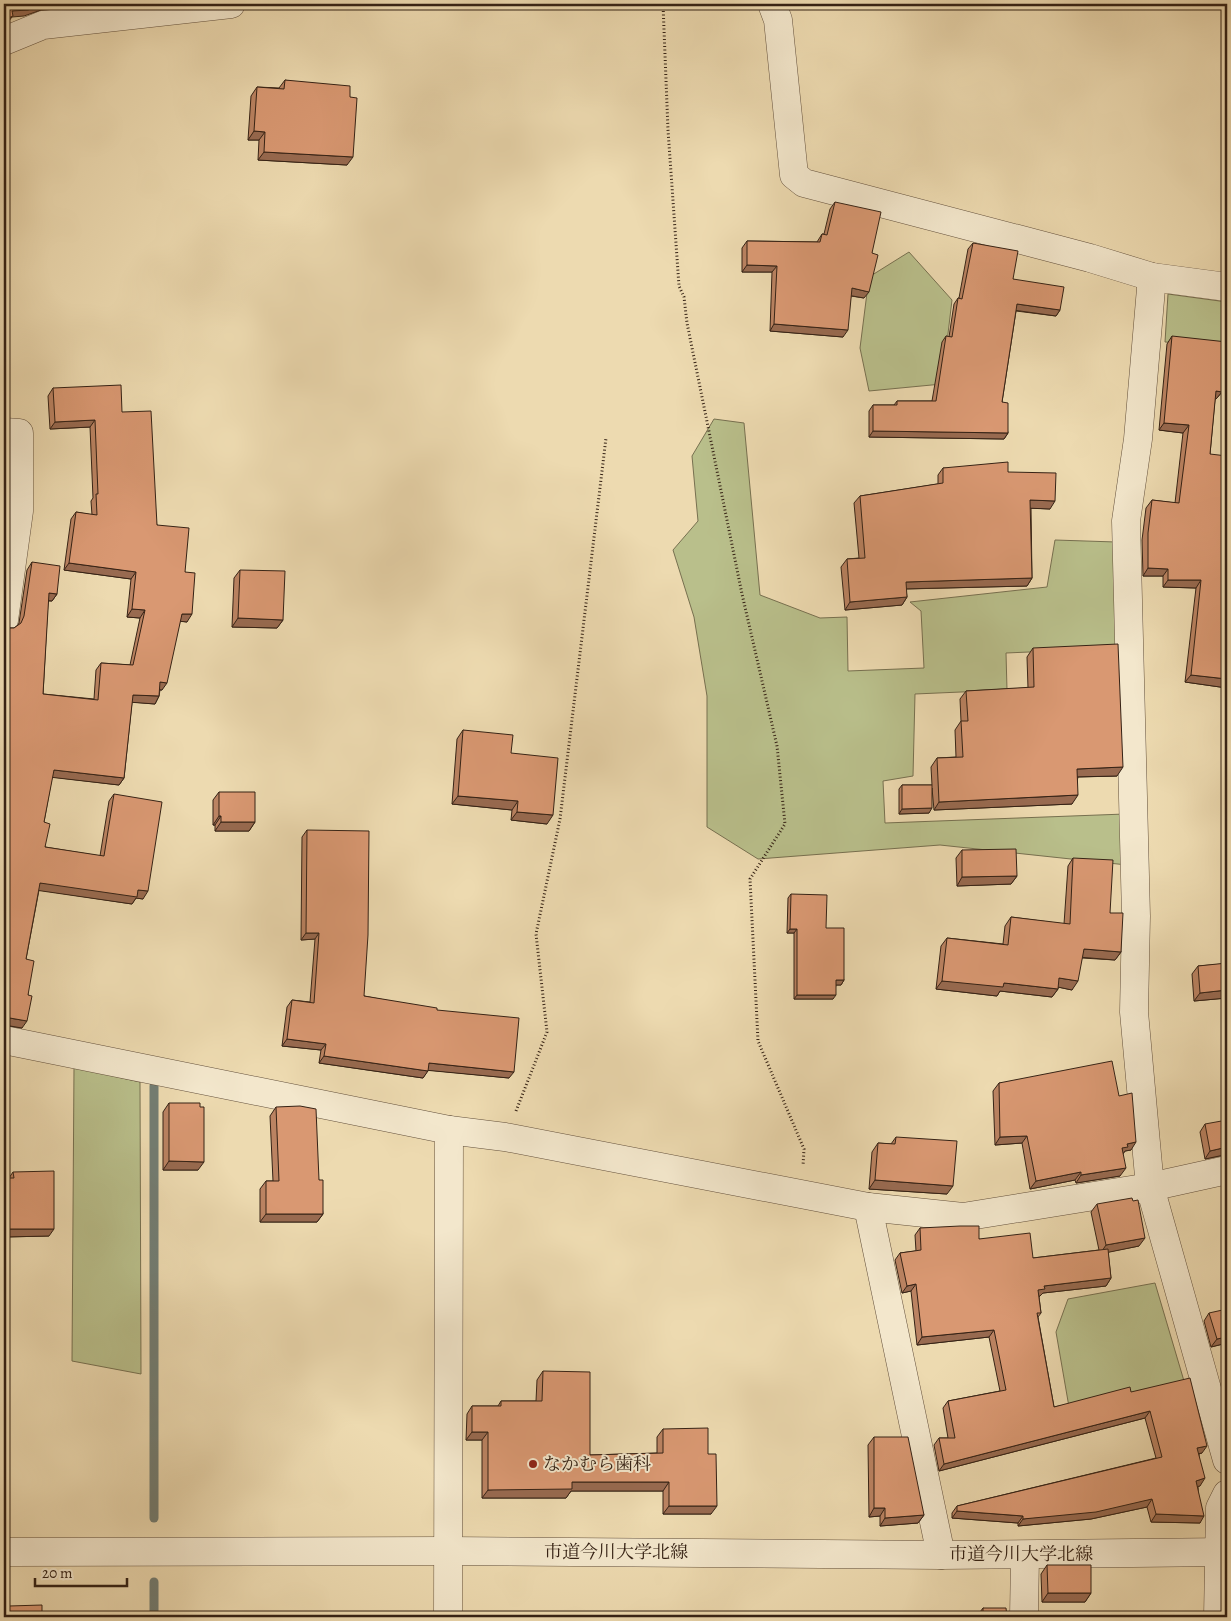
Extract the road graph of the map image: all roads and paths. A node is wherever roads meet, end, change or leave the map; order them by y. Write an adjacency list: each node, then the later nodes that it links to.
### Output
1 (231, 4): 4 (street)
2 (663, 4): 15 (path)
3 (772, 4): 5 (street)
4 (4, 41)
5 (1152, 277): 6 (street); 14 (street)
6 (1227, 287)
7 (4, 432): 9 (street)
8 (606, 438): 12 (path)
9 (4, 620)
10 (4, 1040): 11 (street)
11 (449, 1130): 12 (street); 19 (street)
12 (505, 1138): 15 (street)
13 (1227, 1170): 14 (street)
14 (1150, 1187): 16 (street); 17 (street)
15 (802, 1194): 16 (street)
16 (868, 1207): 22 (street)
17 (1227, 1460)
18 (1227, 1494): 21 (street)
19 (448, 1551): 20 (street, 市道今川大学北線); 22 (street, 市道今川大学北線); 24 (street)
20 (4, 1552)
21 (1223, 1552): 23 (street, 市道今川大学北線); 26 (street)
22 (941, 1555): 23 (street, 市道今川大学北線)
23 (1025, 1555): 25 (street)
24 (448, 1617)
25 (1024, 1617)
26 (1218, 1617)

